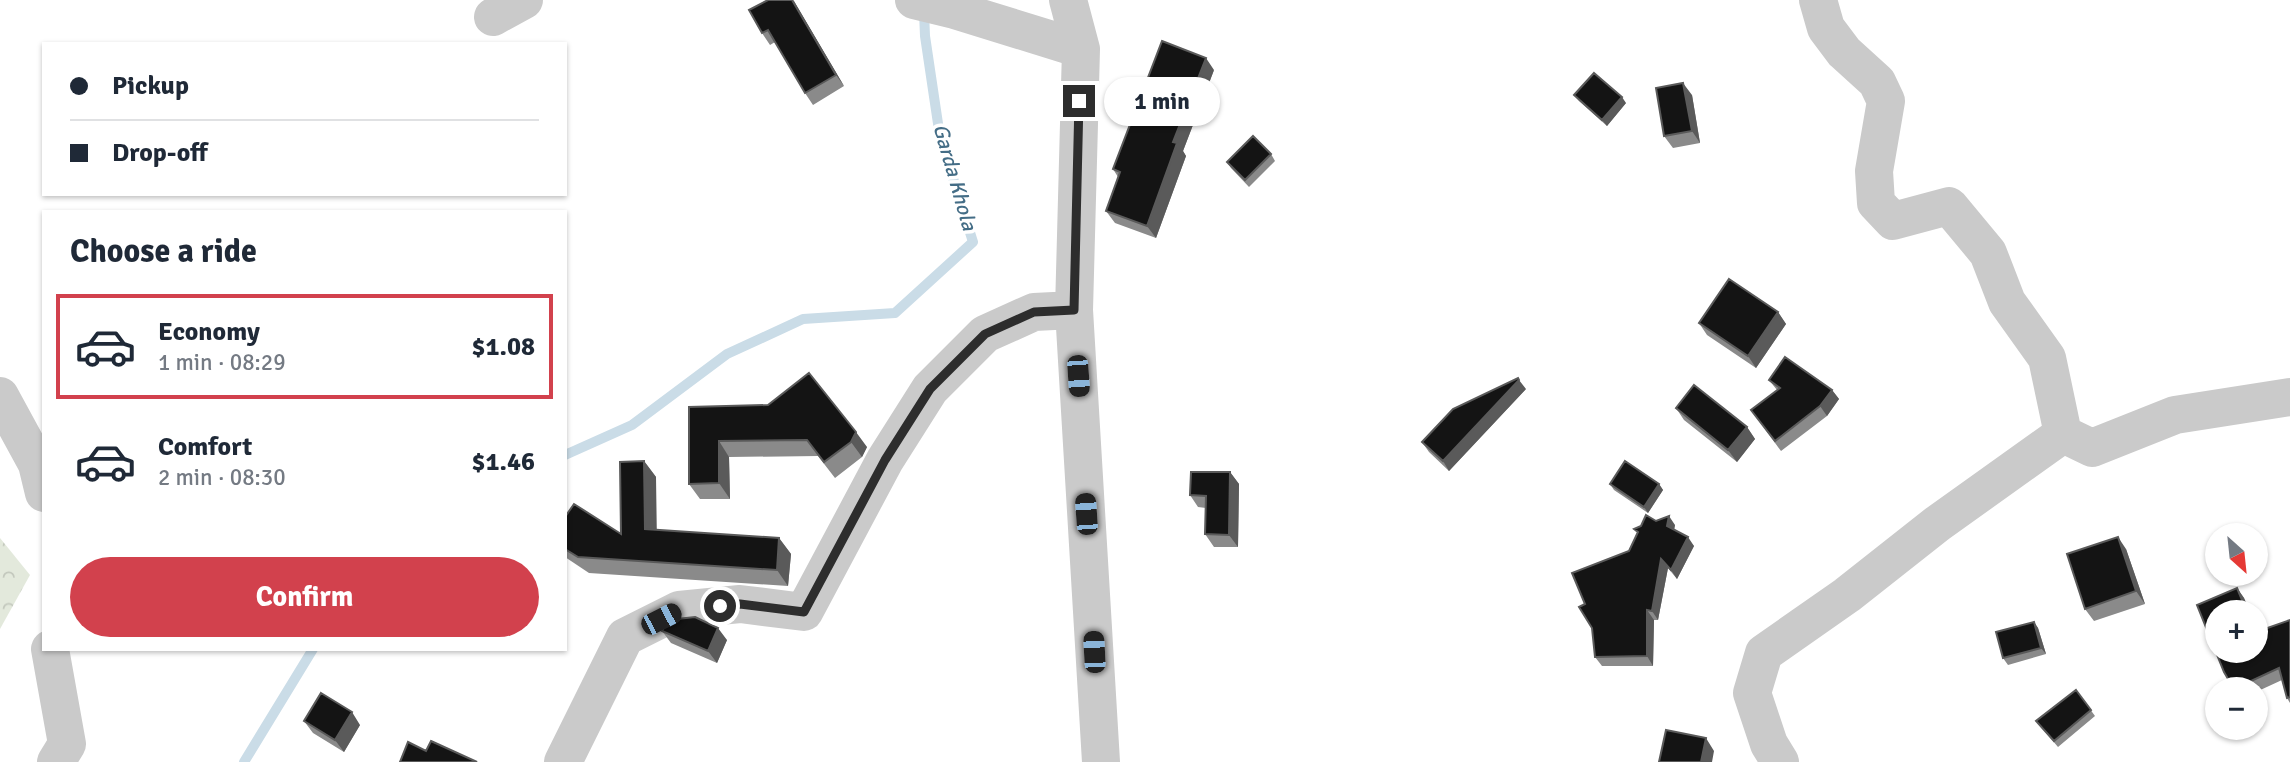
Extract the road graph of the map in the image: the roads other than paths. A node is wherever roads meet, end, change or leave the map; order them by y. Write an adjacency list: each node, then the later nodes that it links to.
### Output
1 (914, 0): 4 (street)
2 (1068, 0): 4 (street)
3 (1818, 0): 8 (street)
4 (1081, 49): 5 (street)
5 (1074, 310): 12 (street); 13 (street)
6 (0, 396): 9 (street)
7 (2290, 397): 8 (street)
8 (2063, 433): 14 (street)
9 (42, 485)
10 (50, 651): 11 (street)
11 (56, 762)
12 (563, 762)
13 (1101, 762)
14 (1780, 762)

